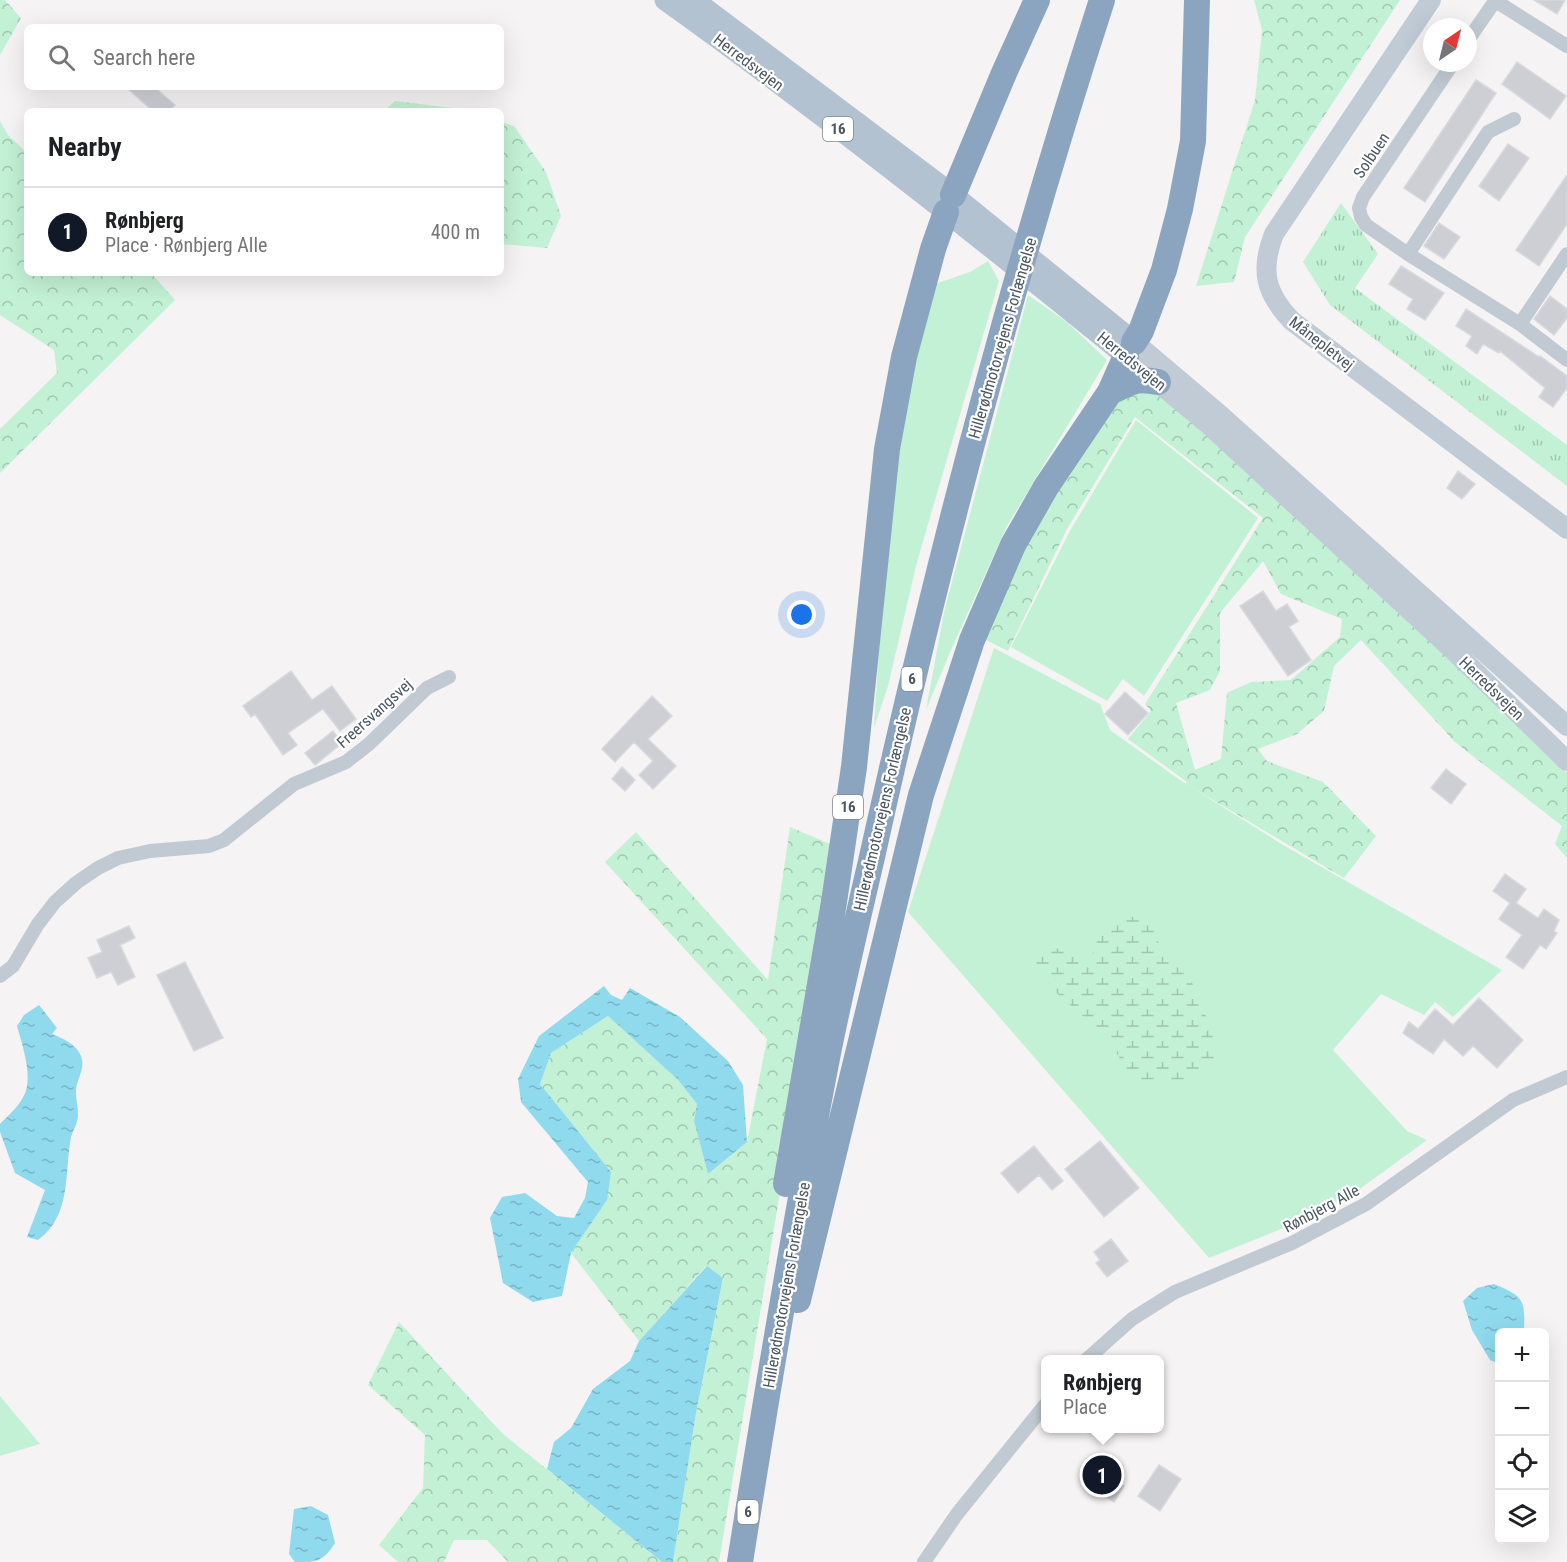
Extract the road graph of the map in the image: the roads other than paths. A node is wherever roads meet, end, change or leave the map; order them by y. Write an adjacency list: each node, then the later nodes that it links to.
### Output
1 (665, 0): 12 (main road, Herredsvejen / 16)
2 (694, 0): 12 (main road, Herredsvejen / 16)
3 (1037, 0): 12 (highway)
4 (1102, 0): 28 (highway, Hillerødmotorvejens Forlængelse / 6)
5 (1197, 0): 17 (highway)
6 (1431, 0): 21 (street, Månepletvej)
7 (1494, 0): 8 (street); 9 (street)
8 (1477, 26)
9 (1567, 46)
10 (1447, 72): 14 (street, Solbuen)
11 (1514, 119): 14 (street)
12 (950, 204): 13 (main road, Herredsvejen); 29 (highway, 16)
13 (972, 221): 17 (main road, Herredsvejen); 17 (main road, Herredsvejen)
14 (1408, 254): 16 (street, Solbuen)
15 (1567, 254): 16 (street)
16 (1520, 324): 18 (street, Solbuen)
17 (1130, 349): 19 (street, Herredsvejen); 20 (highway); 23 (street, Herredsvejen)
18 (1567, 360)
19 (1158, 382): 20 (highway); 24 (street, Herredsvejen)
20 (1110, 392): 28 (highway)
21 (1567, 529)
22 (449, 677): 25 (street, Freersvangsvej)
23 (1567, 726)
24 (1567, 761)
25 (0, 976)
26 (1567, 1077): 27 (street, Rønbjerg Alle)
27 (1091, 1355)
28 (771, 1370): 29 (highway, Hillerødmotorvejens Forlængelse / 6)
29 (765, 1405): 31 (highway, Hillerødmotorvejens Forlængelse / 6)
30 (1041, 1410): 32 (street)
31 (740, 1562)
32 (924, 1562)

